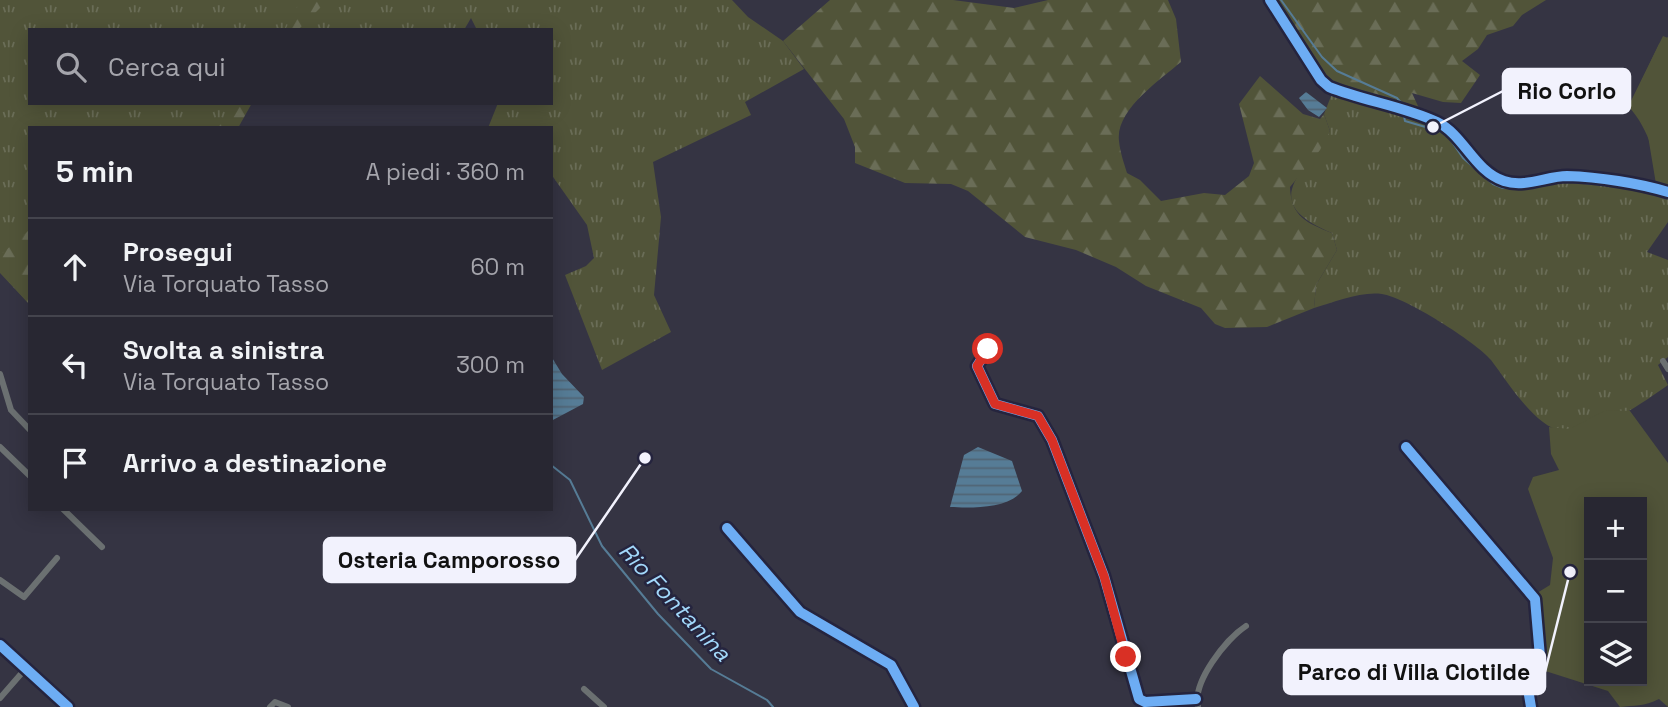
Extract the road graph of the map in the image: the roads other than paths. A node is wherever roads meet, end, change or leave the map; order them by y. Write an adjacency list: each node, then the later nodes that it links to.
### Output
1 (1270, 0): 2 (street)
2 (1668, 192)
3 (988, 349): 21 (street)
4 (1663, 362): 5 (street)
5 (1668, 369)
6 (0, 374): 7 (street)
7 (28, 428)
8 (0, 447): 10 (street)
9 (1406, 447): 27 (street)
10 (28, 474)
11 (65, 511): 13 (street)
12 (727, 528): 26 (street)
13 (102, 547)
14 (57, 558): 15 (street)
15 (0, 580)
16 (1246, 626): 21 (street)
17 (0, 645): 18 (street)
18 (27, 667): 20 (street); 22 (street)
19 (584, 689): 25 (street)
20 (0, 698)
21 (1197, 703)
22 (68, 707)
23 (270, 707): 24 (street)
24 (288, 707)
25 (604, 707)
26 (914, 707)
27 (1531, 707)

